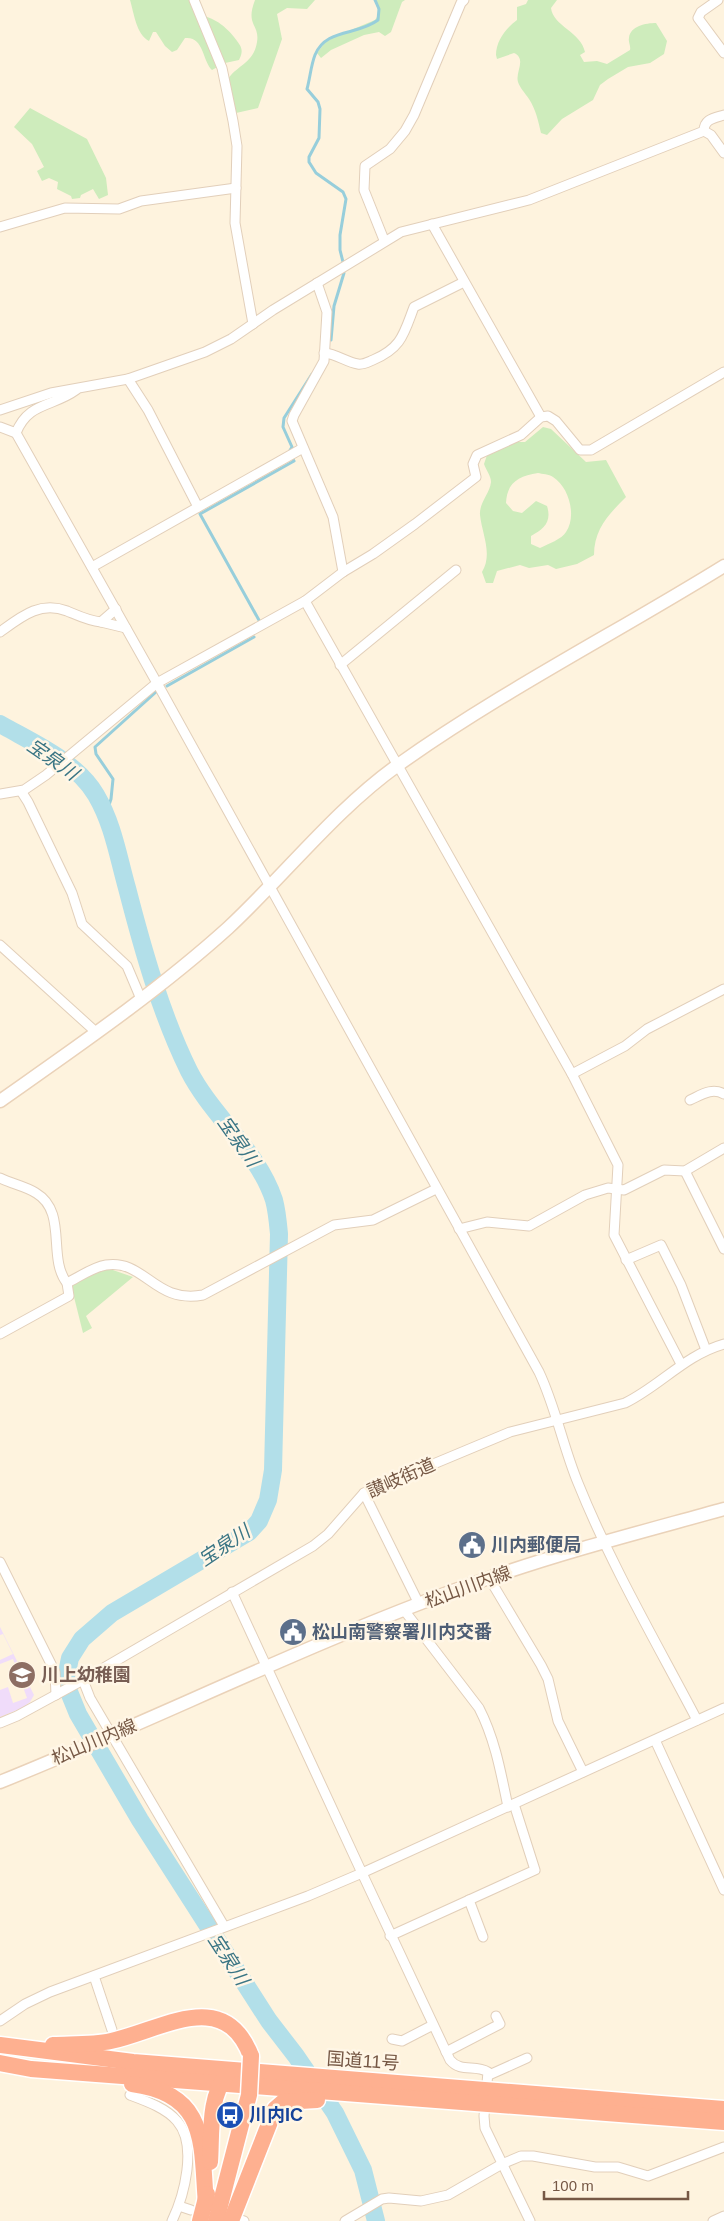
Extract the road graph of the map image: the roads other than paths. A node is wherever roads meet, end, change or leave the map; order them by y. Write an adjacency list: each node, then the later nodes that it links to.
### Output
1 (194, 0): 8 (street)
2 (464, 0): 11 (street)
3 (718, 0): 4 (street)
4 (724, 53)
5 (724, 115): 6 (street)
6 (704, 131): 7 (street); 9 (street)
7 (724, 153)
8 (236, 188): 10 (street); 14 (street)
9 (432, 224): 11 (street); 12 (street)
10 (0, 227)
11 (384, 240): 13 (street)
12 (464, 282): 15 (street); 20 (street)
13 (317, 283): 14 (street); 15 (street)
14 (253, 324): 17 (street)
15 (324, 353): 23 (street)
16 (724, 372): 20 (street)
17 (128, 379): 18 (street); 24 (street)
18 (79, 387): 19 (street); 22 (street)
19 (0, 410)
20 (541, 417): 28 (street)
21 (0, 427): 22 (street)
22 (16, 433): 26 (street)
23 (303, 448): 24 (street); 28 (street)
24 (198, 507): 26 (street)
25 (724, 566): 36 (street)
26 (92, 567): 30 (street)
27 (456, 570): 34 (street)
28 (343, 572): 29 (street)
29 (305, 601): 34 (street); 35 (street)
30 (116, 609): 31 (street); 32 (street)
31 (101, 622): 32 (street); 33 (street)
32 (126, 628): 35 (street)
33 (0, 632)
34 (340, 665): 36 (street)
35 (158, 683): 37 (street); 39 (street)
36 (398, 765): 39 (street); 44 (street)
37 (21, 791): 38 (street); 42 (street)
38 (0, 794)
39 (270, 887): 42 (street); 52 (street)
40 (0, 945): 43 (street)
41 (724, 989): 44 (street)
42 (144, 997): 43 (street)
43 (97, 1033): 47 (street)
44 (572, 1074): 51 (street)
45 (724, 1094): 46 (street)
46 (690, 1100)
47 (0, 1101)
48 (724, 1148): 49 (street)
49 (685, 1171): 51 (street); 54 (street)
50 (0, 1178): 56 (street)
51 (618, 1188): 53 (street); 55 (street)
52 (436, 1189): 53 (street); 56 (street)
53 (459, 1229): 61 (street)
54 (724, 1249)
55 (626, 1260): 59 (street); 60 (street)
56 (67, 1283): 57 (street)
57 (0, 1334)
58 (724, 1344): 59 (street, 讃岐街道)
59 (706, 1350): 60 (street, 讃岐街道)
60 (681, 1364): 61 (street, 讃岐街道)
61 (558, 1420): 62 (street, 讃岐街道); 64 (street)
62 (364, 1493): 67 (street, 讃岐街道); 68 (street)
63 (724, 1509): 64 (street, 松山川内線)
64 (605, 1542): 66 (street, 松山川内線); 74 (street)
65 (0, 1562): 72 (street)
66 (489, 1578): 68 (street, 松山川内線); 78 (street)
67 (232, 1592): 70 (street); 71 (street, 讃岐街道)
68 (420, 1604): 69 (street, 松山川内線)
69 (404, 1610): 70 (street, 松山川内線); 80 (street)
70 (268, 1668): 76 (street, 松山川内線); 81 (street)
71 (81, 1681): 72 (street, 讃岐街道); 76 (street)
72 (58, 1694): 75 (street, 讃岐街道)
73 (724, 1708): 74 (street)
74 (697, 1720): 77 (street)
75 (0, 1723)
76 (109, 1736): 79 (street, 松山川内線); 84 (street)
77 (655, 1740): 78 (street); 82 (street)
78 (583, 1772): 80 (street)
79 (0, 1782)
80 (511, 1806): 81 (street); 83 (street)
81 (362, 1873): 84 (street); 85 (street)
82 (724, 1890)
83 (469, 1900): 85 (street); 86 (street)
84 (222, 1926): 87 (street)
85 (390, 1936): 90 (street)
86 (483, 1937)
87 (94, 1976): 89 (street); 91 (street)
88 (496, 2016): 95 (street)
89 (0, 2021)
90 (433, 2025): 92 (street); 95 (street)
91 (112, 2030)
92 (392, 2039)
93 (0, 2045): 94 (highway, 国道11号)
94 (31, 2049): 99 (highway, 国道11号); 112 (highway, bridge)
95 (446, 2052): 102 (street)
96 (527, 2058): 102 (street)
97 (0, 2063): 98 (highway, 国道11号)
98 (30, 2069): 100 (highway, 国道11号); 109 (highway)
99 (242, 2071): 100 (highway); 101 (highway, 国道11号)
100 (220, 2083): 101 (highway, 国道11号); 109 (highway)
101 (309, 2089): 102 (highway, 国道11号); 102 (highway, 国道11号); 113 (highway)
102 (487, 2089): 104 (highway, 国道11号); 105 (highway, 国道11号); 107 (street)
103 (130, 2095): 108 (street)
104 (724, 2109)
105 (724, 2122)
106 (724, 2148): 107 (street)
107 (502, 2164): 114 (street); 115 (street)
108 (179, 2206): 109 (street); 111 (street)
109 (199, 2211)
110 (724, 2216): 116 (street)
111 (172, 2221)
112 (216, 2221)
113 (239, 2221)
114 (345, 2221)
115 (530, 2221)
116 (713, 2221)

